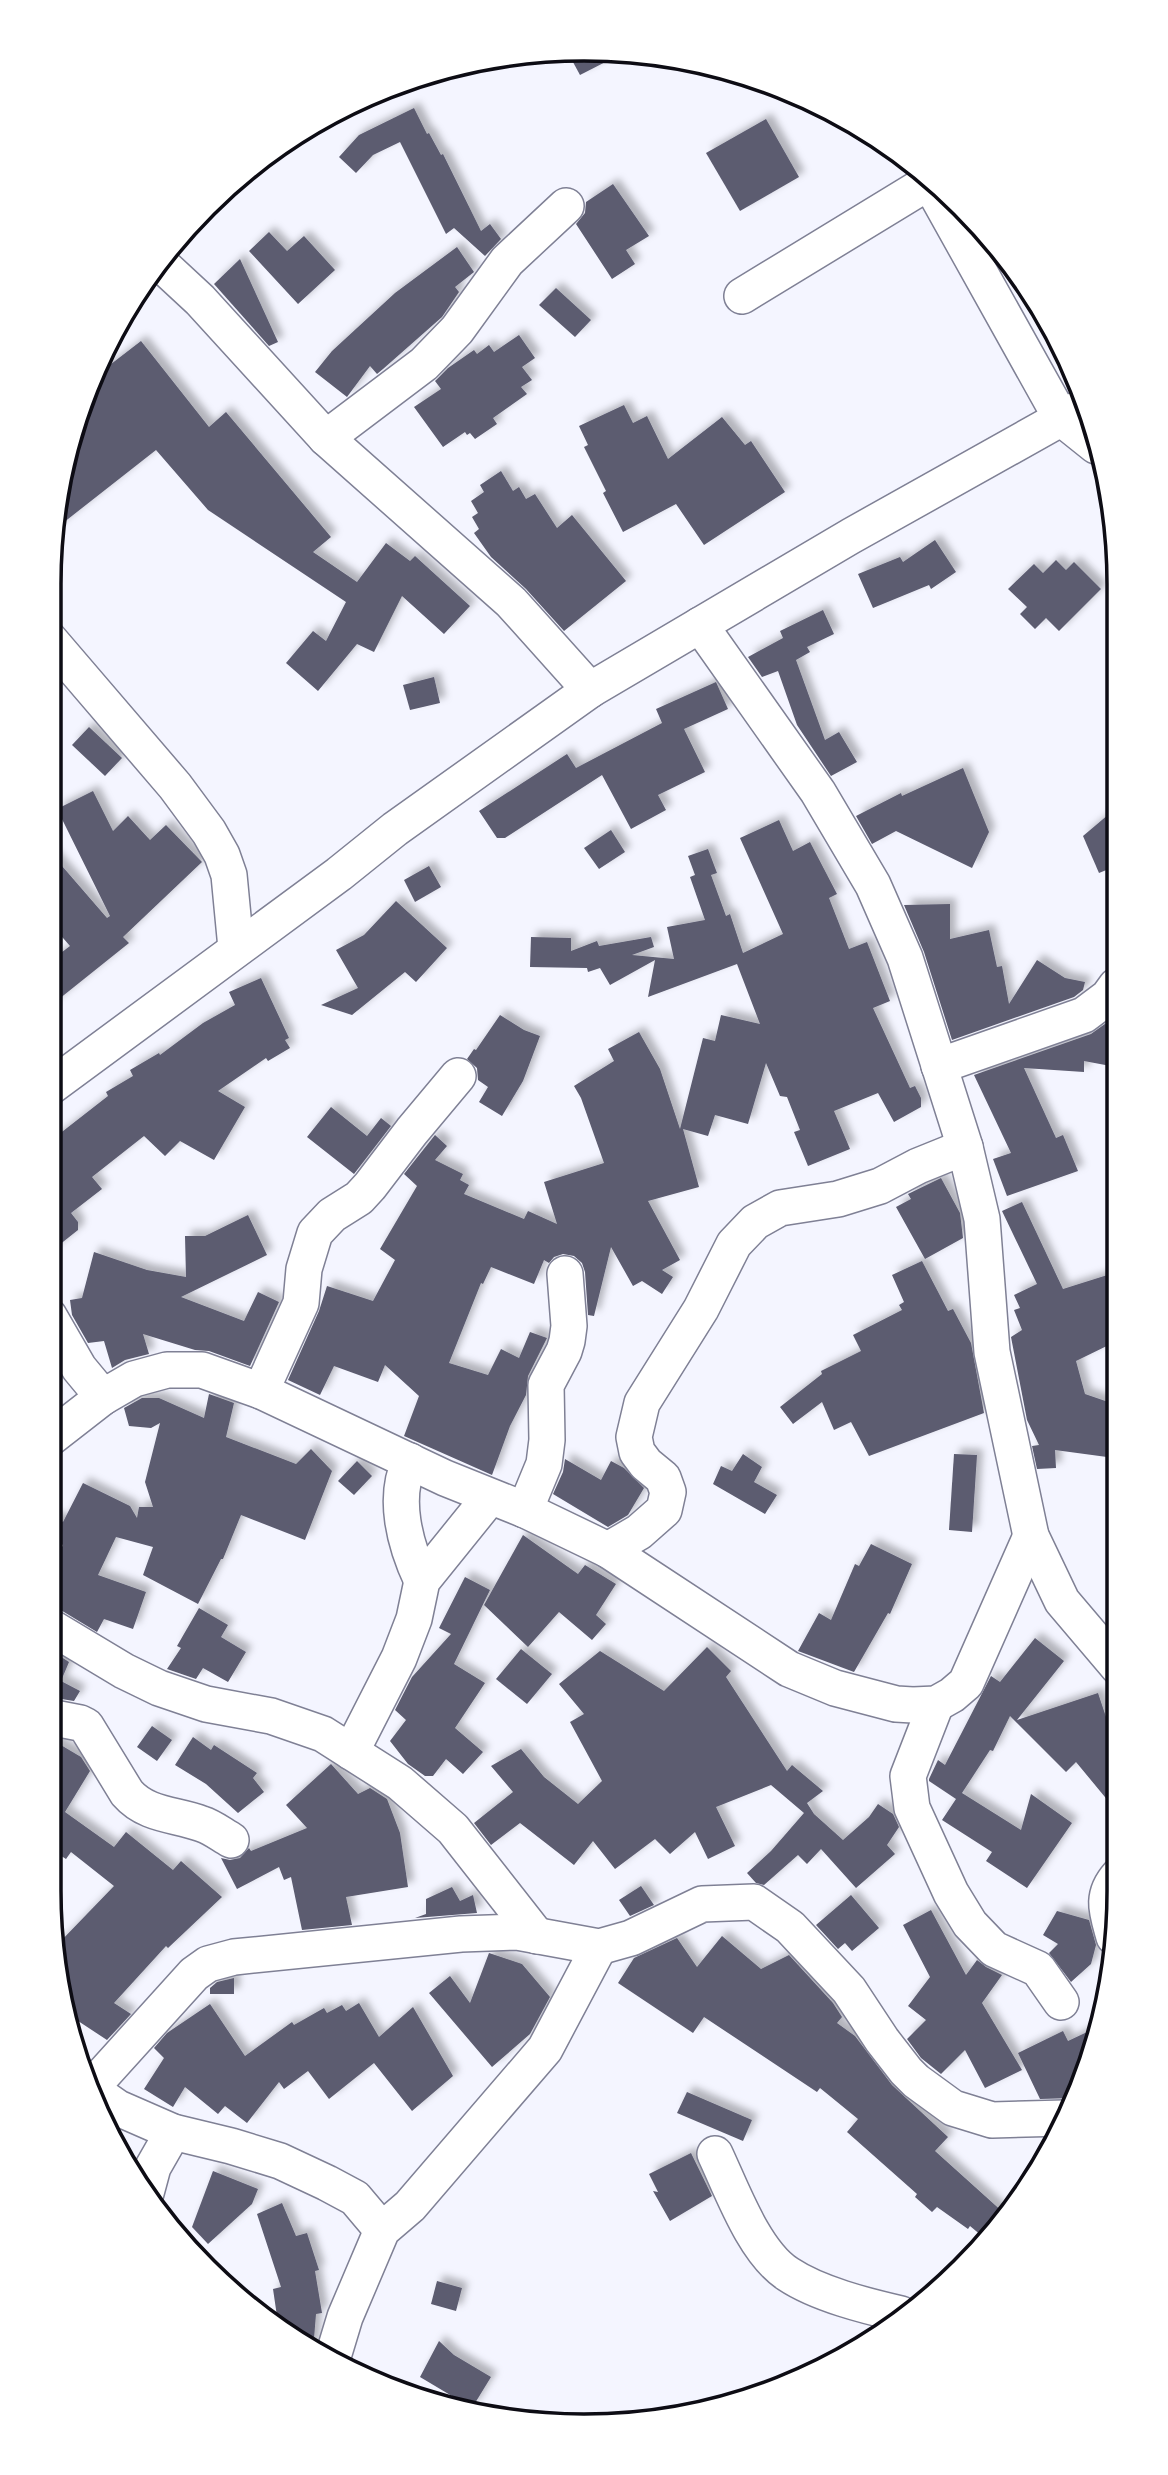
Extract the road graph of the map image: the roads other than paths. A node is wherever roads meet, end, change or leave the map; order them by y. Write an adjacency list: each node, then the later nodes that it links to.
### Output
1 (920, 184): 5 (street)
2 (944, 205): 6 (street)
3 (566, 206): 7 (street)
4 (167, 269): 7 (street)
5 (742, 296)
6 (1073, 412): 8 (street)
7 (326, 438): 10 (street)
8 (699, 625): 10 (street); 13 (street)
9 (61, 653): 11 (street)
10 (590, 690): 11 (street)
11 (236, 948): 15 (street)
12 (1107, 998): 13 (street)
13 (939, 1066): 16 (street)
14 (458, 1076): 19 (street)
15 (61, 1079)
16 (965, 1147): 25 (street); 26 (street)
17 (565, 1274): 24 (street)
18 (61, 1336): 20 (street)
19 (261, 1391): 20 (street); 22 (street)
20 (103, 1397): 21 (street)
21 (61, 1430)
22 (410, 1461): 23 (street); 27 (street)
23 (489, 1498): 24 (street); 27 (street)
24 (524, 1510): 26 (street)
25 (1031, 1536): 29 (street); 30 (street)
26 (608, 1550): 30 (street)
27 (422, 1581): 32 (street)
28 (61, 1633): 32 (street)
29 (1107, 1654)
30 (936, 1704): 36 (street)
31 (61, 1719): 33 (street)
32 (351, 1752): 34 (street)
33 (231, 1840)
34 (537, 1936): 35 (street); 37 (street)
35 (599, 1947): 39 (street); 43 (street)
36 (1061, 2002)
37 (97, 2080)
38 (104, 2099): 40 (street)
39 (1055, 2118)
40 (173, 2132): 42 (street); 43 (street)
41 (715, 2154): 44 (street)
42 (149, 2181)
43 (382, 2230): 45 (street)
44 (894, 2312)
45 (335, 2350)

